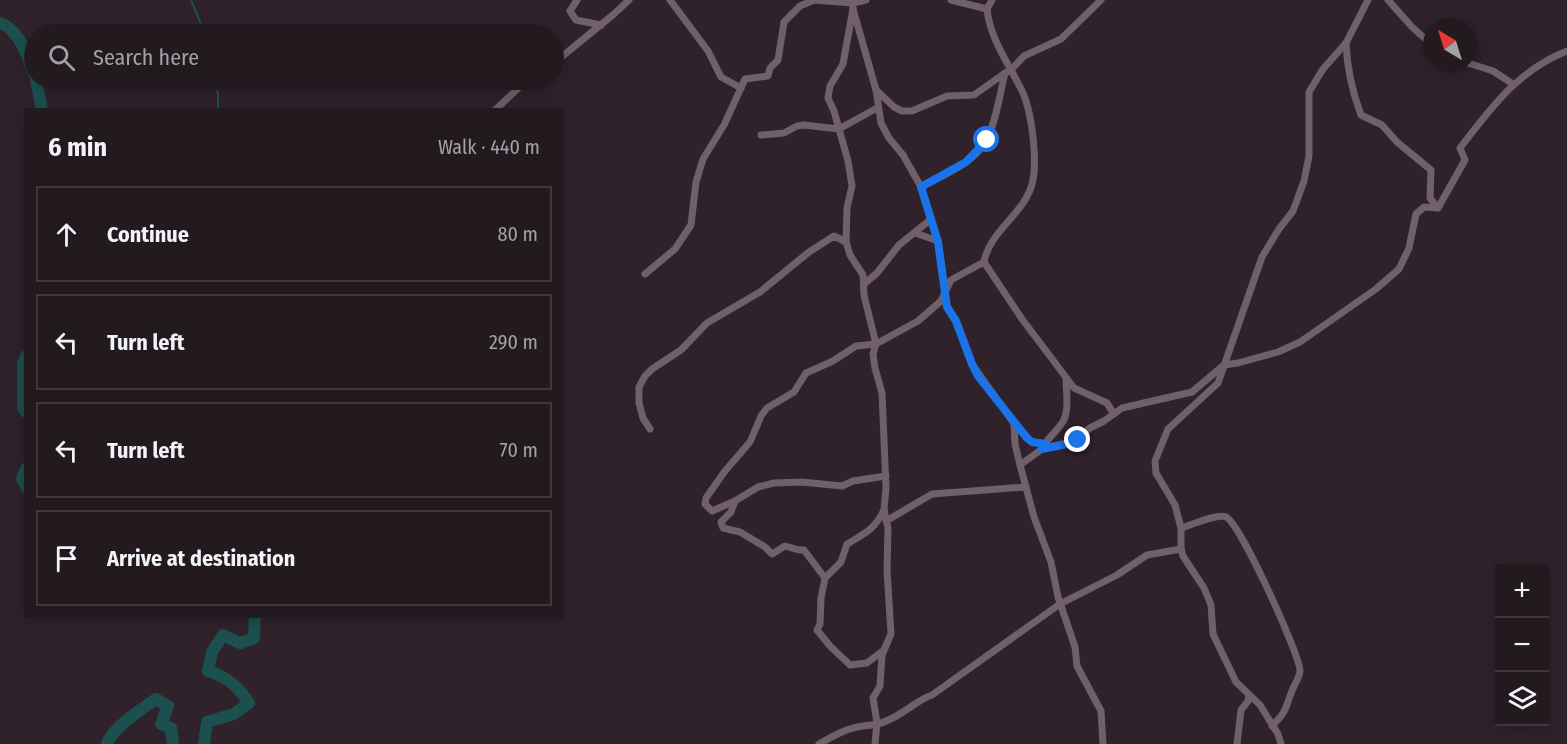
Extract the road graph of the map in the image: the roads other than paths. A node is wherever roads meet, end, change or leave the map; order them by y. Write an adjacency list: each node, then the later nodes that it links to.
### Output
1 (577, 0): 12 (street)
2 (629, 0): 12 (street)
3 (670, 0): 20 (street)
4 (866, 0): 10 (street)
5 (951, 0): 11 (street)
6 (992, 0): 11 (street)
7 (1101, 0): 18 (street)
8 (1368, 0): 14 (street)
9 (1388, 0): 13 (street)
10 (853, 4): 20 (street); 22 (street); 25 (street)
11 (987, 9): 18 (street)
12 (601, 25): 16 (street)
13 (1423, 37)
14 (1346, 43): 28 (street); 38 (street)
15 (1567, 51): 19 (street)
16 (564, 55)
17 (1477, 66): 19 (street)
18 (1008, 72): 22 (street); 27 (street); 33 (street)
19 (1513, 84): 28 (street)
20 (741, 88): 34 (street)
21 (516, 90): 23 (street)
22 (876, 90): 24 (street)
23 (497, 108)
24 (877, 108): 25 (street); 27 (street)
25 (839, 129): 26 (street); 31 (street)
26 (761, 135)
27 (921, 187): 29 (street)
28 (1438, 208): 38 (street)
29 (930, 220): 30 (street); 32 (street)
30 (915, 232): 32 (street); 35 (street)
31 (846, 242): 35 (street); 42 (street)
32 (938, 242): 36 (street)
33 (984, 262): 36 (street); 39 (street)
34 (645, 274)
35 (864, 284): 37 (street)
36 (945, 289): 37 (street); 41 (street)
37 (876, 344): 45 (street); 47 (street)
38 (1224, 365): 40 (street); 50 (street)
39 (1066, 378): 40 (street); 43 (street)
40 (1114, 414): 43 (street)
41 (1014, 423): 43 (street); 44 (street)
42 (650, 429)
43 (1043, 446): 44 (street)
44 (1020, 465): 46 (street)
45 (886, 476): 47 (street); 48 (street)
46 (1026, 487): 49 (street); 53 (street)
47 (735, 501): 52 (street)
48 (884, 510): 49 (street); 52 (street)
49 (886, 521): 54 (street)
50 (1181, 528): 51 (street); 57 (street)
51 (1180, 549): 53 (street); 55 (street)
52 (825, 578): 54 (street)
53 (1060, 604): 56 (street); 60 (street)
54 (884, 650): 56 (street)
55 (1248, 695): 57 (street); 61 (street)
56 (876, 725): 58 (street); 59 (street)
57 (1272, 726): 62 (street)
58 (819, 744)
59 (875, 744)
60 (1103, 744)
61 (1237, 744)
62 (1281, 744)

